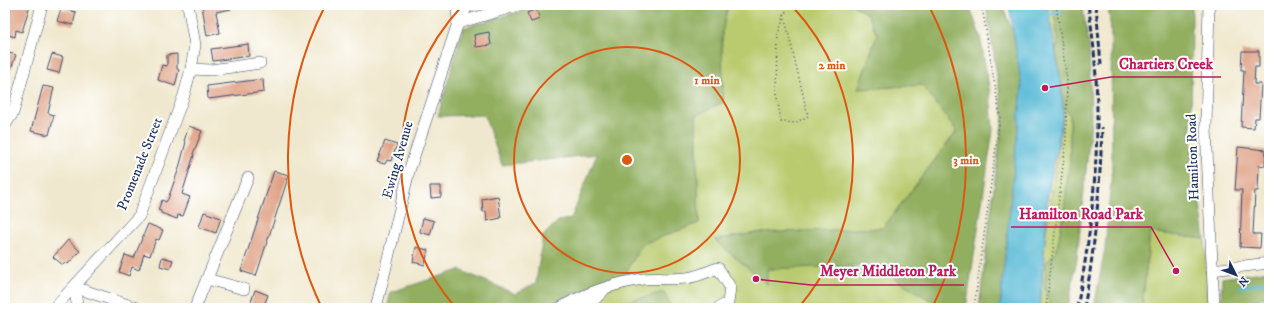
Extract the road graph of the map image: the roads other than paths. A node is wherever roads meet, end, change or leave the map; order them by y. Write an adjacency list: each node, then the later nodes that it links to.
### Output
1 (42, 5): 10 (street)
2 (188, 5): 9 (street, Promenade Street)
3 (457, 5): 7 (street)
4 (468, 5): 7 (street)
5 (519, 5): 7 (street)
6 (1209, 5): 13 (street, Hamilton Road)
7 (458, 23): 24 (street, Ewing Avenue)
8 (260, 63): 9 (street)
9 (191, 69): 15 (street, Promenade Street)
10 (5, 124)
11 (248, 178): 14 (street)
12 (1269, 263): 13 (street)
13 (1212, 270): 27 (street, Hamilton Road)
14 (207, 279): 17 (street); 23 (street)
15 (74, 287): 20 (street, Promenade Street); 21 (street); 22 (street)
16 (606, 287): 18 (street); 19 (street); 26 (street)
17 (244, 290)
18 (574, 300): 19 (street); 25 (street)
19 (589, 306)
20 (54, 308)
21 (78, 308)
22 (138, 308)
23 (195, 308)
24 (376, 308)
25 (560, 308)
26 (718, 308)
27 (1214, 308)

